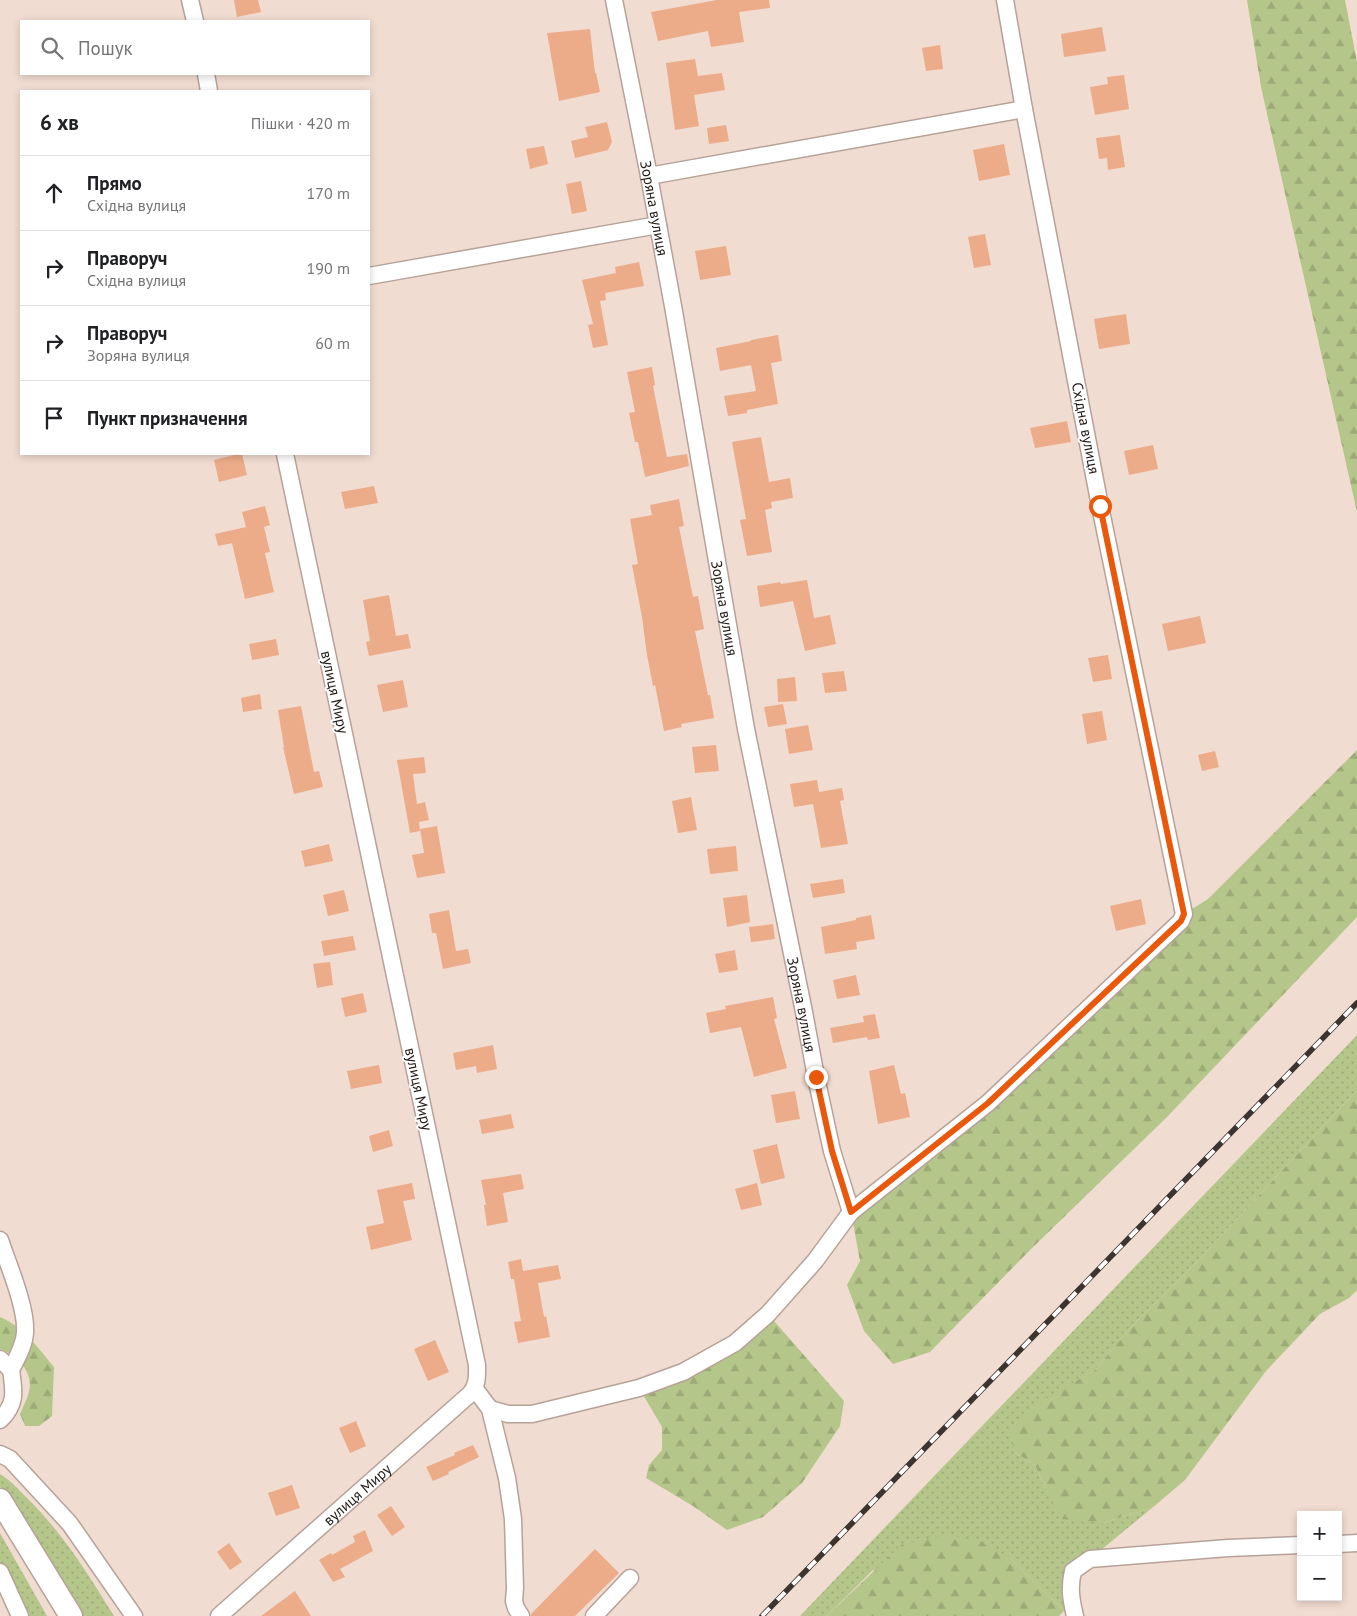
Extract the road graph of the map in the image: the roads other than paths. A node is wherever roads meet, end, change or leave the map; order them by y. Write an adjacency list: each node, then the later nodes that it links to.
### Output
1 (190, 0): 4 (street)
2 (614, 0): 8 (street, Зоряна вулиця)
3 (1005, 0): 7 (street, Східна вулиця)
4 (195, 20)
5 (206, 75): 6 (street)
6 (209, 90)
7 (1024, 109): 8 (street); 12 (street, Східна вулиця)
8 (649, 176): 9 (street, Зоряна вулиця)
9 (658, 225): 10 (street); 12 (street, Зоряна вулиця)
10 (370, 276)
11 (285, 455): 15 (street, вулиця Миру)
12 (851, 1212): 16 (street)
13 (0, 1240): 14 (street)
14 (6, 1365): 17 (street)
15 (475, 1389): 16 (street); 28 (street, вулиця Миру)
16 (490, 1409): 29 (street)
17 (0, 1420)
18 (0, 1454): 27 (street)
19 (0, 1500): 26 (main road)
20 (1357, 1543): 21 (street)
21 (1342, 1544)
22 (1297, 1545): 31 (street)
23 (0, 1572): 25 (street)
24 (630, 1578): 30 (street)
25 (20, 1616)
26 (71, 1616)
27 (134, 1616)
28 (219, 1616)
29 (521, 1616)
30 (594, 1616)
31 (1075, 1616)

